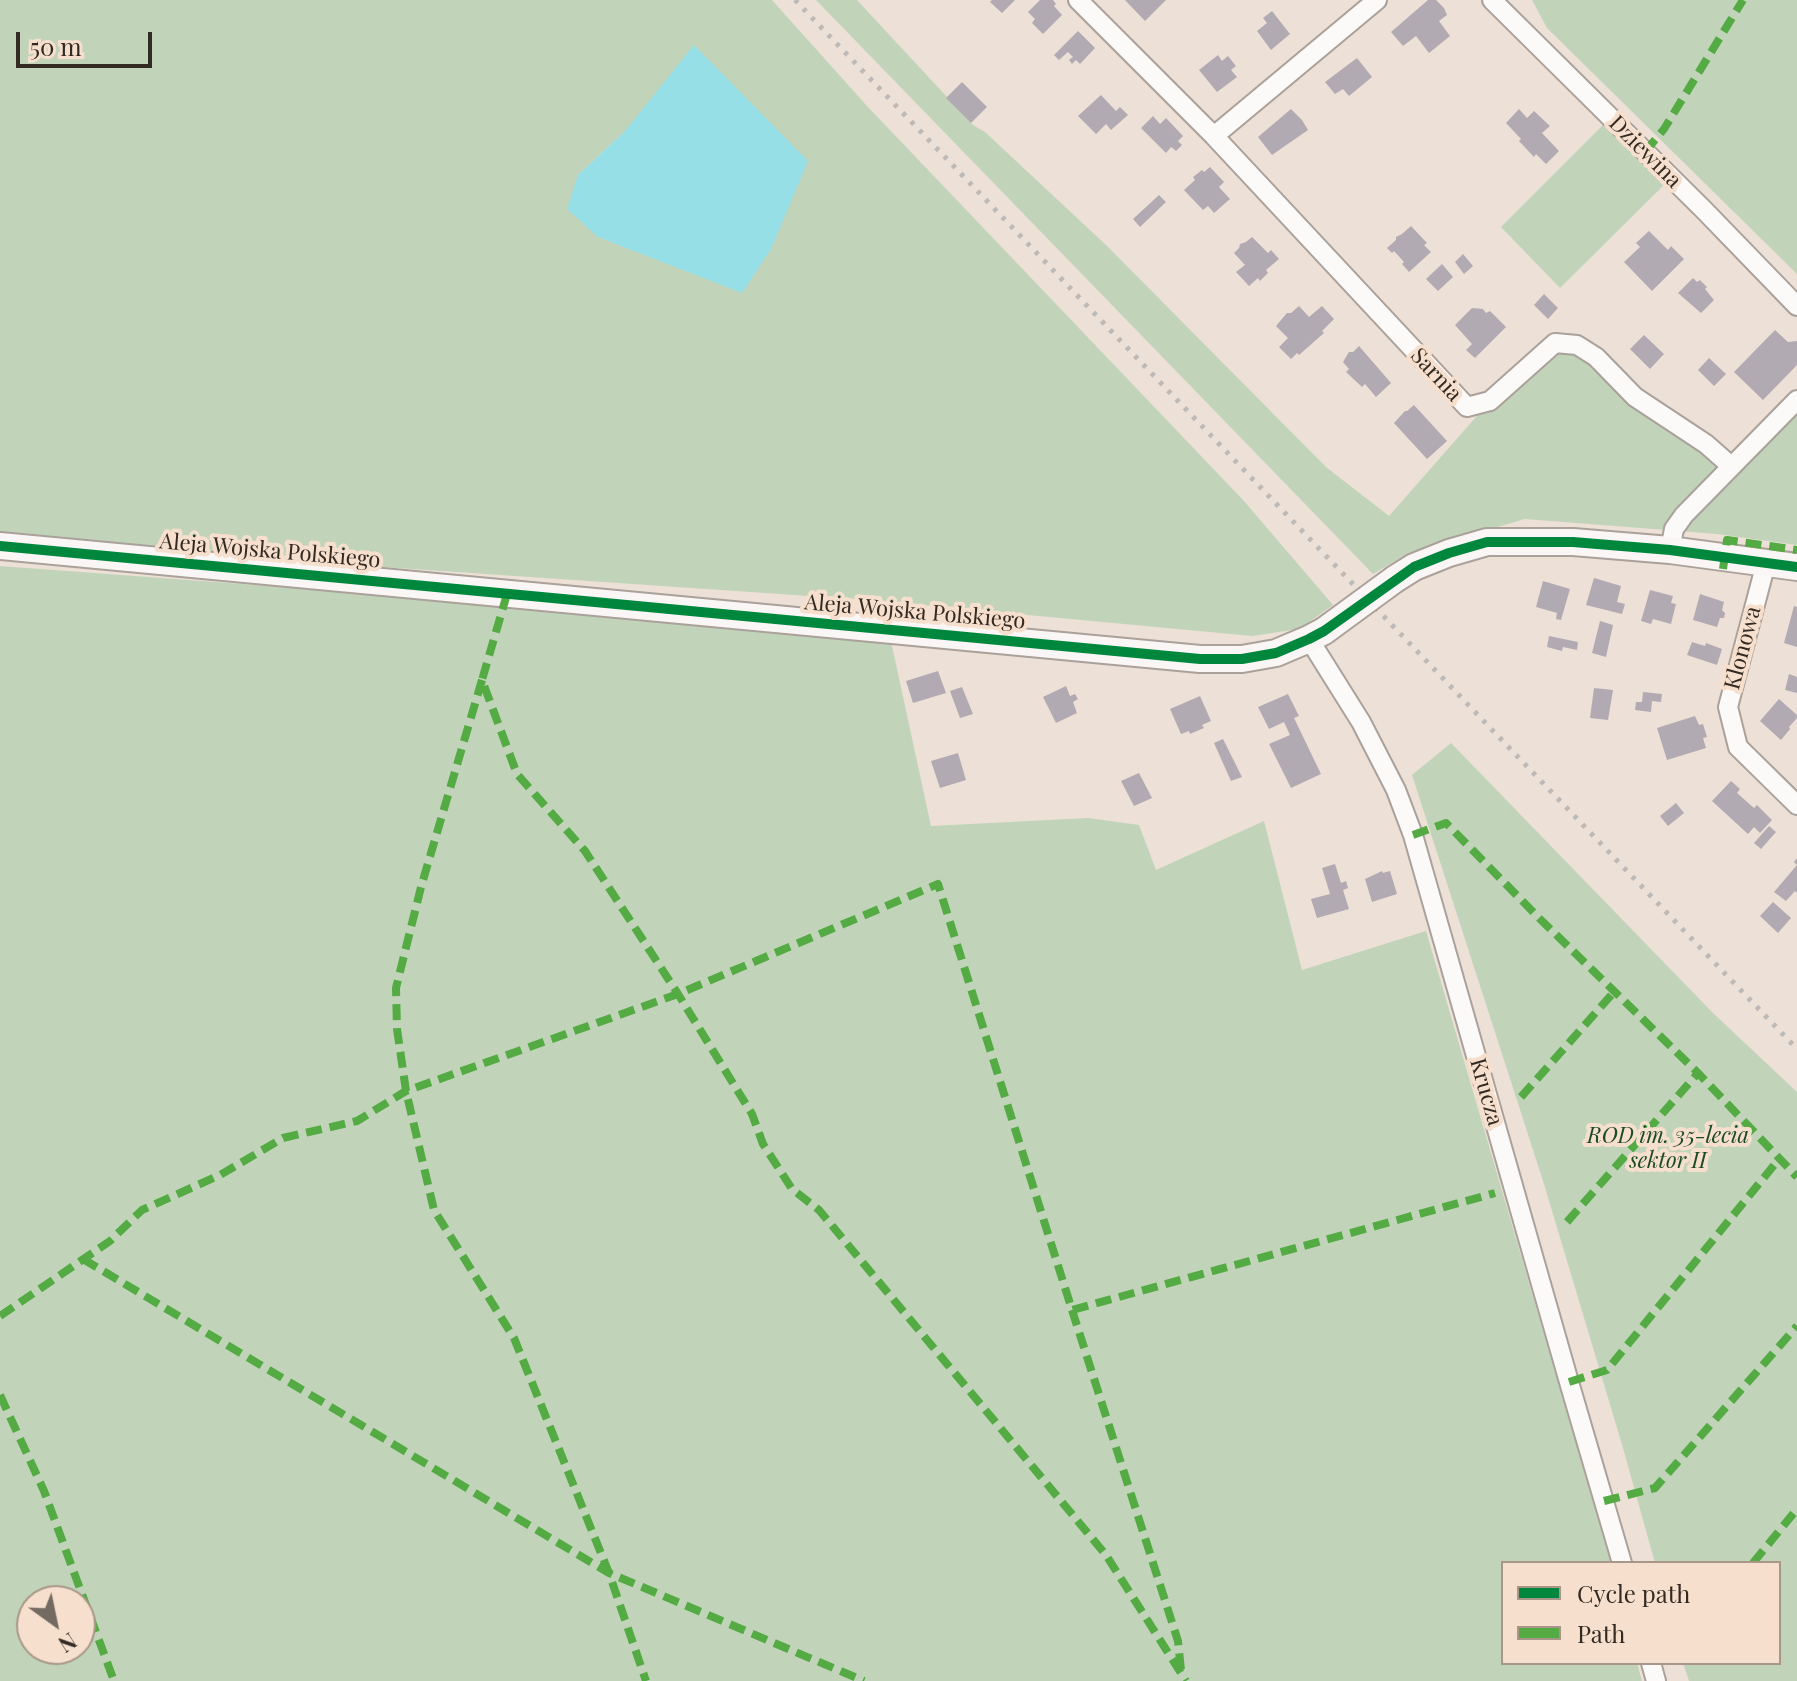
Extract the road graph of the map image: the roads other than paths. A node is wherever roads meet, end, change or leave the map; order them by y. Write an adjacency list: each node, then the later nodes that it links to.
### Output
1 (1078, 0): 4 (street, Sarnia)
2 (1377, 0): 4 (street)
3 (1492, 0): 5 (street, Dziewina)
4 (1214, 136): 7 (street, Sarnia)
5 (1797, 306)
6 (1797, 400): 7 (street)
7 (1731, 466): 9 (street)
8 (0, 546): 12 (street, Aleja Wojska Polskiego)
9 (1670, 550): 10 (street, Aleja Wojska Polskiego); 12 (street, Aleja Wojska Polskiego, bridge)
10 (1766, 563): 11 (street, Aleja Wojska Polskiego); 13 (street, Klonowa)
11 (1797, 567)
12 (1316, 635): 14 (street, Krucza)
13 (1797, 805)
14 (1621, 1561)

